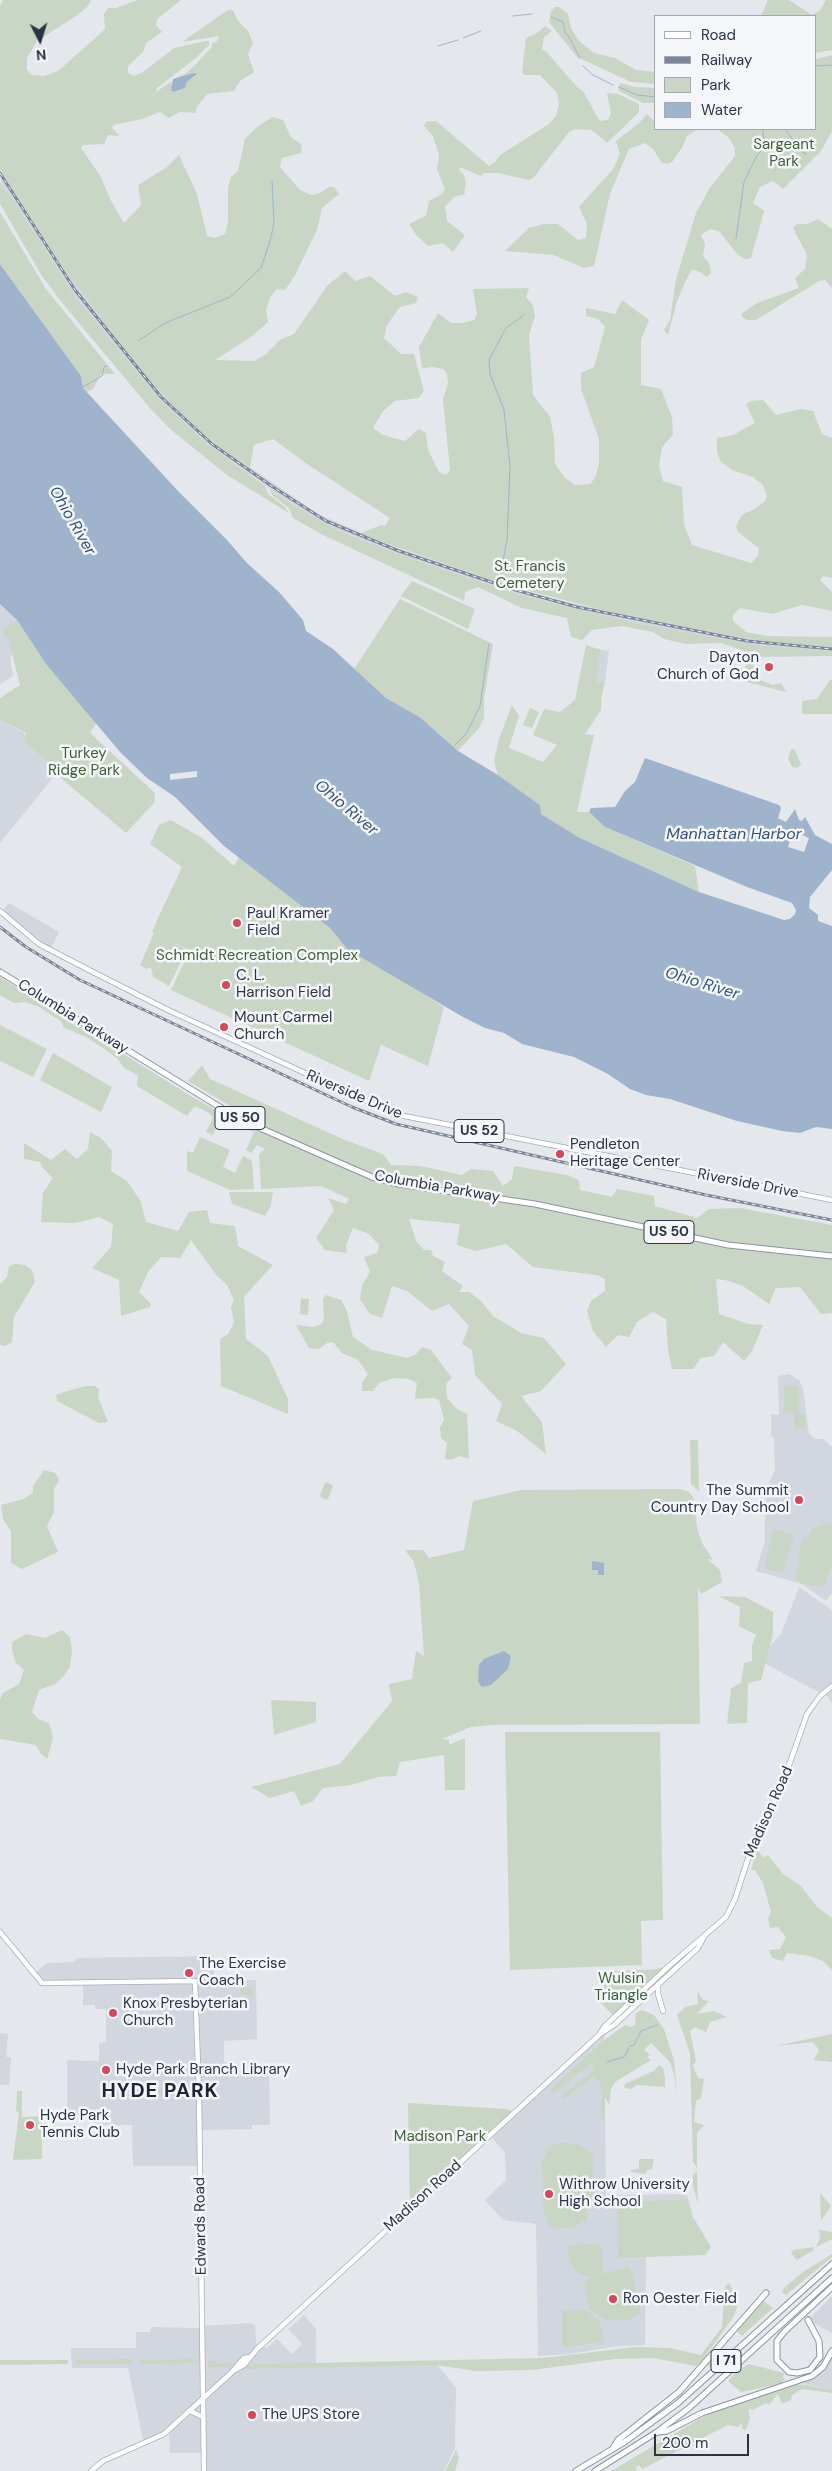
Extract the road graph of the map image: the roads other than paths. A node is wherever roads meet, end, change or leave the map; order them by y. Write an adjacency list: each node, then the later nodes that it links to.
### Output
1 (0, 910): 3 (main road, Riverside Drive / US 52)
2 (0, 972): 4 (highway, Columbia Parkway / US 50)
3 (832, 1200)
4 (832, 1256)
5 (832, 1686): 7 (main road, Madison Road)
6 (0, 1932): 19 (main road, Edwards Road)
7 (704, 1937): 8 (main road, Madison Road); 9 (main road, Madison Road)
8 (677, 1958): 10 (main road); 12 (main road, Madison Road)
9 (658, 1984): 10 (main road, Madison Road); 11 (main road)
10 (647, 1994): 12 (main road, Madison Road)
11 (663, 2011)
12 (598, 2036): 19 (main road, Madison Road)
13 (832, 2264): 23 (highway, I 71)
14 (832, 2278): 22 (highway, I 71)
15 (832, 2287): 17 (highway)
16 (766, 2293): 23 (highway)
17 (808, 2320)
18 (832, 2351): 22 (highway)
19 (202, 2400): 20 (main road, Madison Road); 21 (main road, Edwards Road)
20 (190, 2411): 21 (main road); 24 (main road, Madison Road)
21 (203, 2417): 25 (main road, Edwards Road)
22 (657, 2432): 27 (highway, I 71)
23 (612, 2449): 26 (highway, I 71)
24 (91, 2471)
25 (204, 2471)
26 (576, 2471)
27 (595, 2471)

